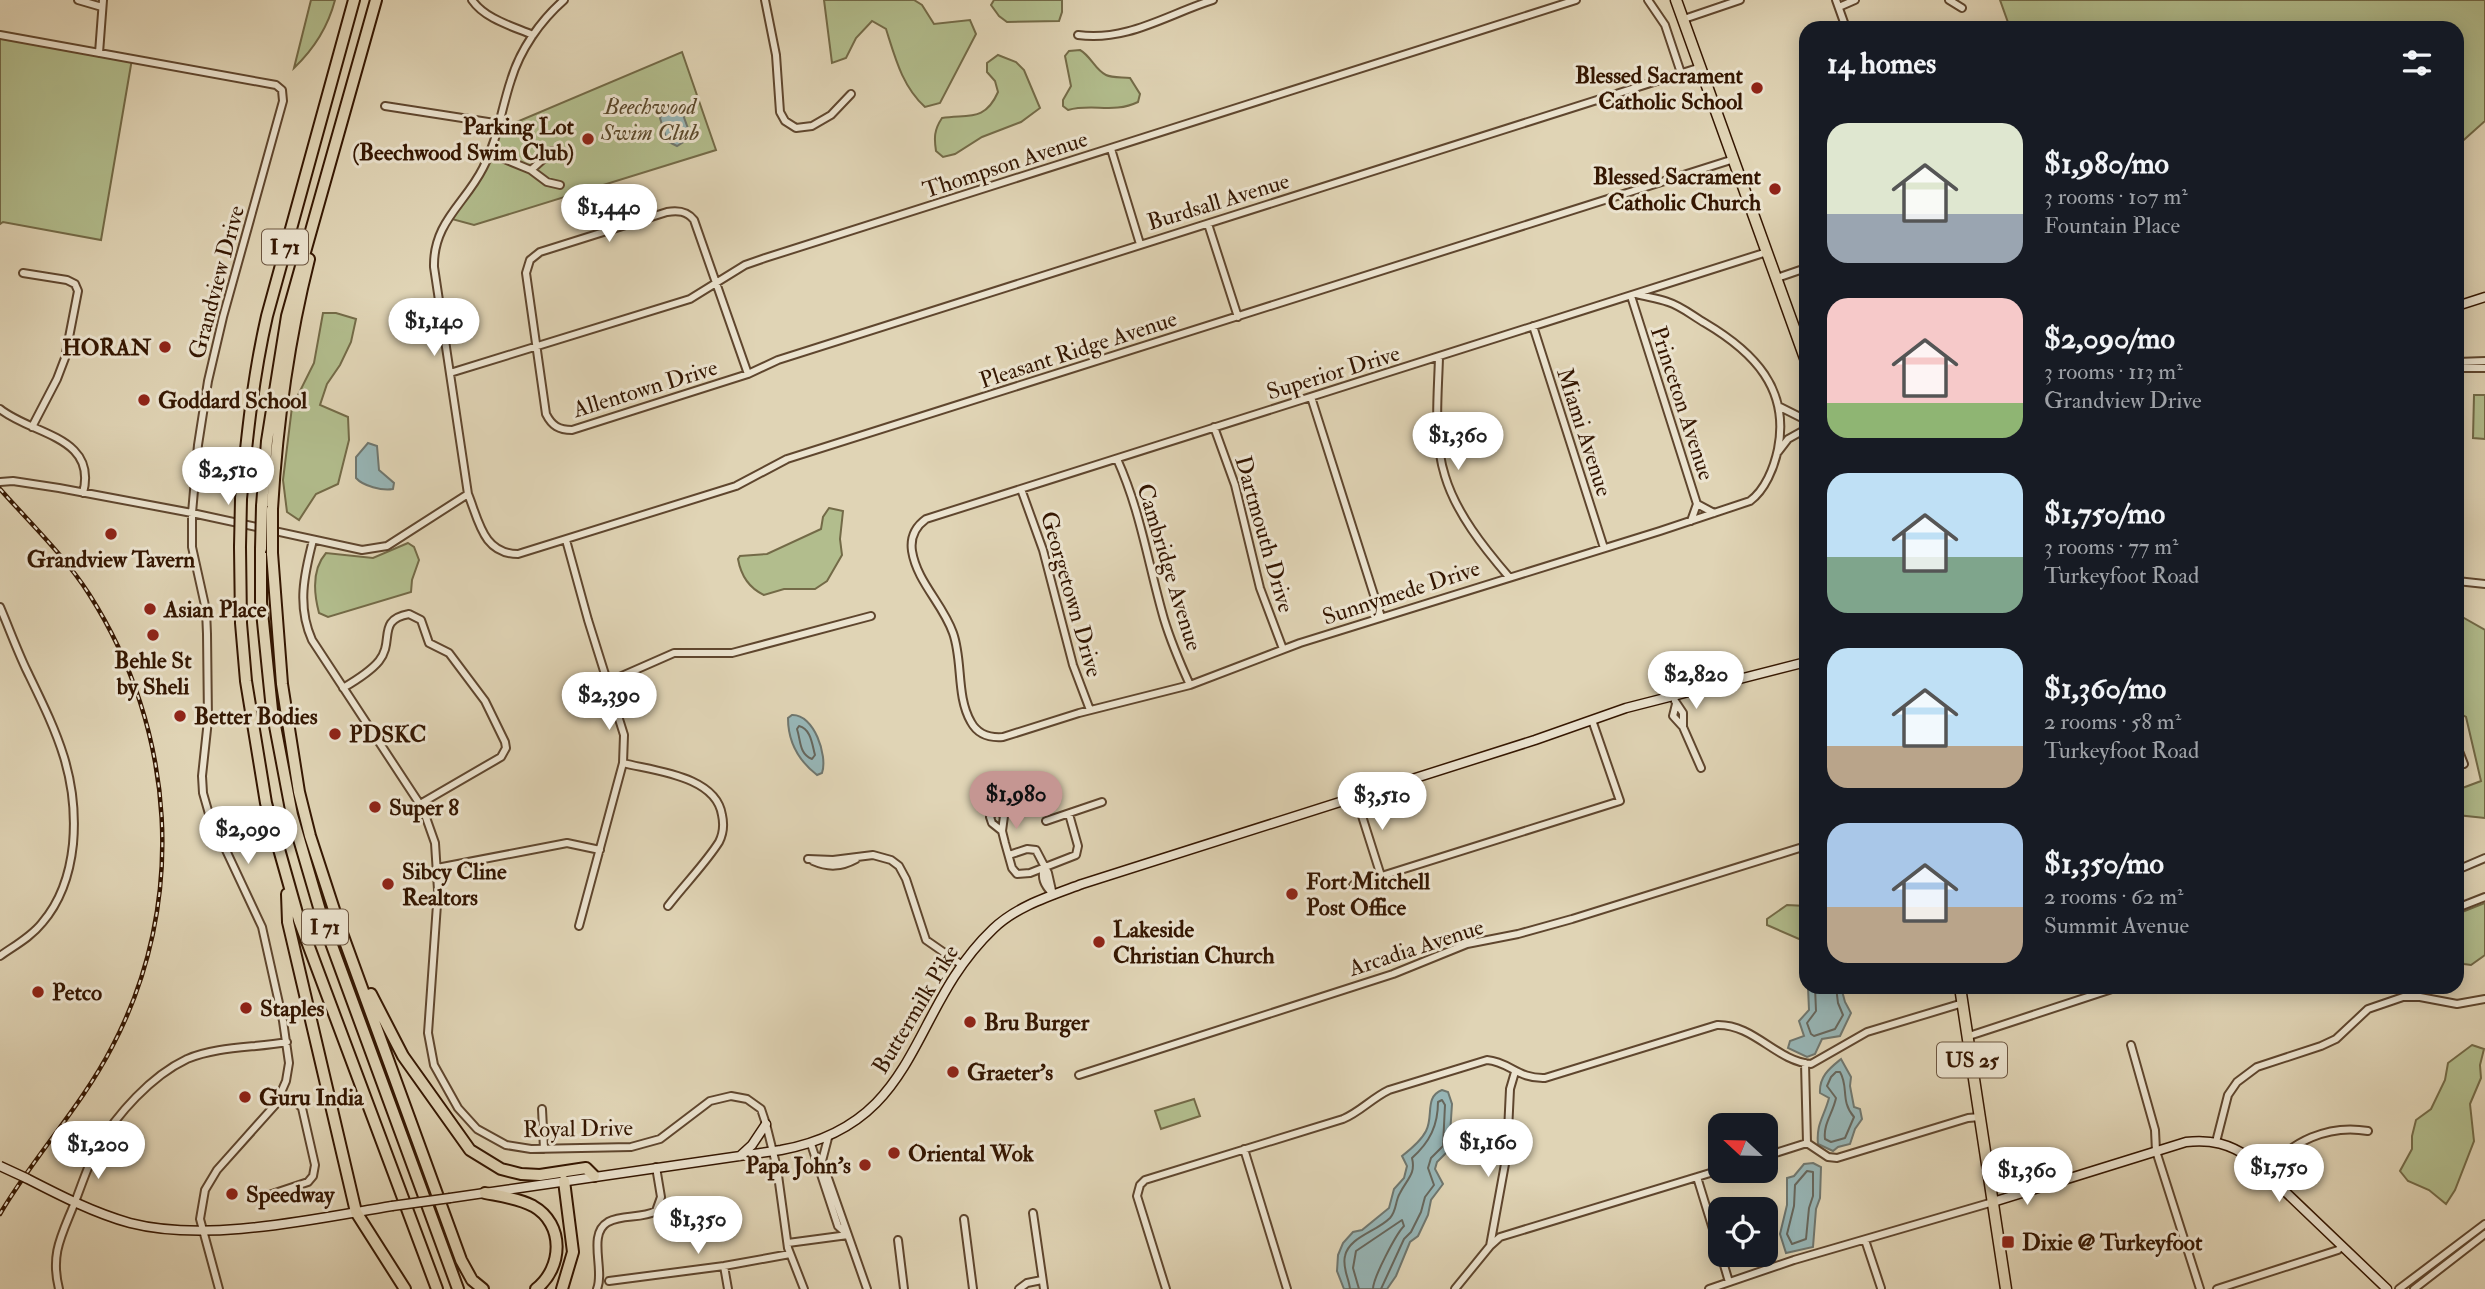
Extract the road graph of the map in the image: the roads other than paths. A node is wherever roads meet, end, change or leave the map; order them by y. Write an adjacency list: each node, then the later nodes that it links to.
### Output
1 (78, 0): 14 (street)
2 (354, 0): 109 (highway, I 71, bridge)
3 (376, 0): 75 (highway, I 71, bridge)
4 (472, 0): 20 (street)
5 (564, 0): 20 (street)
6 (765, 0): 25 (street)
7 (1213, 0): 19 (street)
8 (1576, 0): 28 (street, Thompson Avenue)
9 (1648, 0): 24 (street)
10 (1676, 0): 17 (main road)
11 (1740, 0): 17 (street)
12 (1855, 0): 15 (street)
13 (1948, 0): 16 (street)
14 (102, 4): 22 (street)
15 (1837, 4): 18 (street)
16 (1962, 8)
17 (1684, 19): 23 (main road)
18 (1843, 21)
19 (1078, 34)
20 (533, 35): 27 (street)
21 (0, 36): 22 (street, Grandview Drive)
22 (99, 53): 69 (street, Grandview Drive)
23 (1701, 67): 24 (street, Burdsall Avenue); 31 (main road)
24 (1681, 73): 34 (street, Burdsall Avenue)
25 (851, 94)
26 (385, 106): 27 (street)
27 (501, 124): 30 (street)
28 (1111, 149): 35 (street); 40 (street, Thompson Avenue)
29 (552, 151): 32 (street)
30 (490, 153): 32 (street); 53 (street)
31 (1734, 159): 36 (main road); 44 (street, Pleasant Ridge Avenue)
32 (531, 170): 33 (street)
33 (560, 185)
34 (1208, 223): 35 (street, Burdsall Avenue); 44 (street)
35 (1140, 244): 54 (street, Burdsall Avenue)
36 (1767, 252): 39 (main road); 41 (street, Superior Drive)
37 (1799, 270): 39 (street)
38 (23, 273): 59 (street)
39 (1777, 278): 46 (main road)
40 (716, 284): 47 (street, Thompson Avenue); 47 (street, Allentown Drive); 54 (street)
41 (1633, 295): 45 (street, Superior Drive); 56 (street, Sunnymede Drive); 68 (street, Princeton Avenue)
42 (2485, 297): 43 (main road)
43 (2464, 304)
44 (1238, 317): 73 (street, Pleasant Ridge Avenue)
45 (1533, 326): 48 (street, Superior Drive); 74 (street, Miami Avenue)
46 (1799, 340)
47 (537, 347): 53 (street, Thompson Avenue); 54 (street, Allentown Drive)
48 (1439, 357): 55 (street, Superior Drive); 76 (street)
49 (2485, 361): 50 (street)
50 (2464, 362)
51 (2464, 368): 52 (street)
52 (2485, 368)
53 (450, 373): 67 (street)
54 (748, 374)
55 (1311, 397): 60 (street, Superior Drive); 81 (street)
56 (1779, 407): 58 (street); 62 (street, Sunnymede Drive)
57 (0, 409): 59 (street)
58 (1799, 417)
59 (32, 427): 66 (street)
60 (1214, 427): 63 (street, Superior Drive); 82 (street, Dartmouth Drive)
61 (1799, 433): 62 (street)
62 (1777, 454): 70 (street, Sunnymede Drive)
63 (1117, 459): 65 (street, Superior Drive); 85 (street, Cambridge Avenue)
64 (0, 482): 66 (street)
65 (1021, 489): 88 (street, Georgetown Drive); 90 (street, Superior Drive)
66 (83, 493): 69 (street)
67 (468, 494): 72 (street); 73 (street, Pleasant Ridge Avenue)
68 (1697, 504): 70 (street); 71 (street, Princeton Avenue)
69 (192, 513): 72 (street); 123 (street, Grandview Drive)
70 (1714, 513): 71 (street, Sunnymede Drive)
71 (1691, 521): 74 (street, Sunnymede Drive)
72 (313, 540): 86 (street, Royal Drive)
73 (566, 540): 84 (street)
74 (1604, 548): 76 (street, Sunnymede Drive)
75 (266, 551): 92 (highway); 179 (highway, I 71)
76 (1510, 577): 81 (street, Sunnymede Drive)
77 (2464, 582): 78 (street)
78 (2485, 584)
79 (0, 607): 116 (street)
80 (871, 616): 84 (street)
81 (1381, 617): 82 (street, Sunnymede Drive)
82 (1283, 649): 85 (street, Sunnymede Drive)
83 (1799, 664): 87 (main road, Buttermilk Pike)
84 (608, 682): 91 (street)
85 (1189, 685): 88 (street, Sunnymede Drive)
86 (343, 688): 96 (street, Royal Drive); 96 (street)
87 (1675, 700): 89 (main road, Buttermilk Pike); 93 (street)
88 (1090, 710): 90 (street, Sunnymede Drive)
89 (1592, 720): 94 (main road, Buttermilk Pike); 108 (street)
90 (983, 734)
91 (623, 763): 101 (street); 114 (street)
92 (295, 768): 147 (highway); 180 (highway)
93 (1701, 768)
94 (1356, 797): 108 (street); 111 (main road, Buttermilk Pike)
95 (1102, 802): 97 (street)
96 (420, 804): 107 (street, Royal Drive)
97 (1069, 814): 98 (street); 105 (street)
98 (1045, 821)
99 (1002, 831): 102 (street)
100 (1799, 848): 127 (street, Arcadia Avenue)
101 (600, 850): 107 (street); 115 (street)
102 (1009, 855): 105 (street); 105 (street)
103 (858, 858): 103 (street); 117 (street)
104 (2485, 858): 106 (street)
105 (1044, 867): 111 (street)
106 (2464, 867)
107 (438, 869): 137 (street, Royal Drive)
108 (1381, 876): 110 (street)
109 (286, 877): 154 (highway); 178 (highway, I 71)
110 (1353, 885)
111 (1053, 895): 117 (main road, Buttermilk Pike)
112 (2485, 897): 113 (street)
113 (2464, 905)
114 (668, 906)
115 (579, 926)
116 (0, 956)
117 (962, 965): 133 (main road, Buttermilk Pike)
118 (1961, 994): 121 (main road, US 25)
119 (2097, 994): 122 (street)
120 (2485, 999): 134 (street)
121 (1963, 1003): 122 (main road, US 25); 125 (street)
122 (1969, 1036): 130 (main road, US 25)
123 (287, 1042): 128 (street, Grandview Drive); 152 (street)
124 (2132, 1045): 139 (street)
125 (1805, 1063): 126 (street); 135 (street)
126 (1515, 1072): 138 (street); 166 (street)
127 (1079, 1074)
128 (280, 1096): 151 (street); 159 (street, Grandview Drive)
129 (542, 1109): 137 (street)
130 (1980, 1117): 135 (street); 153 (main road, US 25)
131 (766, 1124): 137 (street, Royal Drive); 140 (street, Royal Drive); 142 (main road)
132 (2368, 1131): 145 (street)
133 (828, 1138): 136 (main road, Buttermilk Pike); 161 (street)
134 (2216, 1142): 139 (main road); 145 (main road)
135 (1807, 1143): 141 (street)
136 (811, 1144): 140 (main road, Buttermilk Pike); 161 (street)
137 (544, 1149)
138 (1244, 1150): 192 (street); 193 (street)
139 (2156, 1151): 153 (main road); 197 (street)
140 (773, 1152): 142 (main road, Buttermilk Pike); 164 (street, Royal Drive)
141 (1778, 1152)
142 (740, 1156): 144 (main road, Buttermilk Pike)
143 (0, 1166): 152 (main road, Buttermilk Pike, bridge)
144 (656, 1167): 147 (main road, Buttermilk Pike); 183 (street)
145 (2267, 1173): 165 (main road)
146 (1708, 1174): 148 (street)
147 (594, 1176): 149 (main road, Buttermilk Pike)
148 (1697, 1177): 155 (street); 166 (street)
149 (564, 1181): 150 (main road, Buttermilk Pike); 182 (highway)
150 (485, 1193): 154 (main road, Buttermilk Pike, bridge); 181 (highway)
151 (257, 1199)
152 (76, 1201): 159 (main road, Buttermilk Pike); 175 (street)
153 (1993, 1202): 163 (street); 196 (main road, US 25)
154 (356, 1212): 159 (main road, Buttermilk Pike); 177 (highway)
155 (1708, 1212)
156 (1033, 1213): 171 (street)
157 (964, 1219): 189 (street)
158 (2485, 1224): 200 (street)
159 (203, 1231): 176 (street, Grandview Drive)
160 (2485, 1234): 201 (street)
161 (848, 1235): 164 (street); 187 (street)
162 (898, 1240): 188 (street)
163 (1865, 1240): 173 (street); 174 (street)
164 (788, 1243): 167 (street, Royal Drive)
165 (2342, 1245): 198 (street); 199 (main road)
166 (1490, 1246): 194 (street)
167 (790, 1254): 168 (street); 186 (street, Royal Drive)
168 (724, 1266): 170 (street); 185 (street)
169 (1725, 1267): 173 (street)
170 (626, 1279): 172 (street); 184 (street)
171 (1042, 1280): 190 (street); 191 (street)
172 (609, 1281)
173 (1729, 1282): 195 (street)
174 (1881, 1288)
175 (59, 1289)
176 (219, 1289)
177 (405, 1289)
178 (437, 1289)
179 (458, 1289)
180 (483, 1289)
181 (536, 1289)
182 (562, 1289)
183 (597, 1289)
184 (627, 1289)
185 (728, 1289)
186 (804, 1289)
187 (867, 1289)
188 (904, 1289)
189 (973, 1289)
190 (1020, 1289)
191 (1044, 1289)
192 (1166, 1289)
193 (1287, 1289)
194 (1455, 1289)
195 (1709, 1289)
196 (2006, 1289)
197 (2200, 1289)
198 (2217, 1289)
199 (2387, 1289)
200 (2399, 1289)
201 (2414, 1289)

